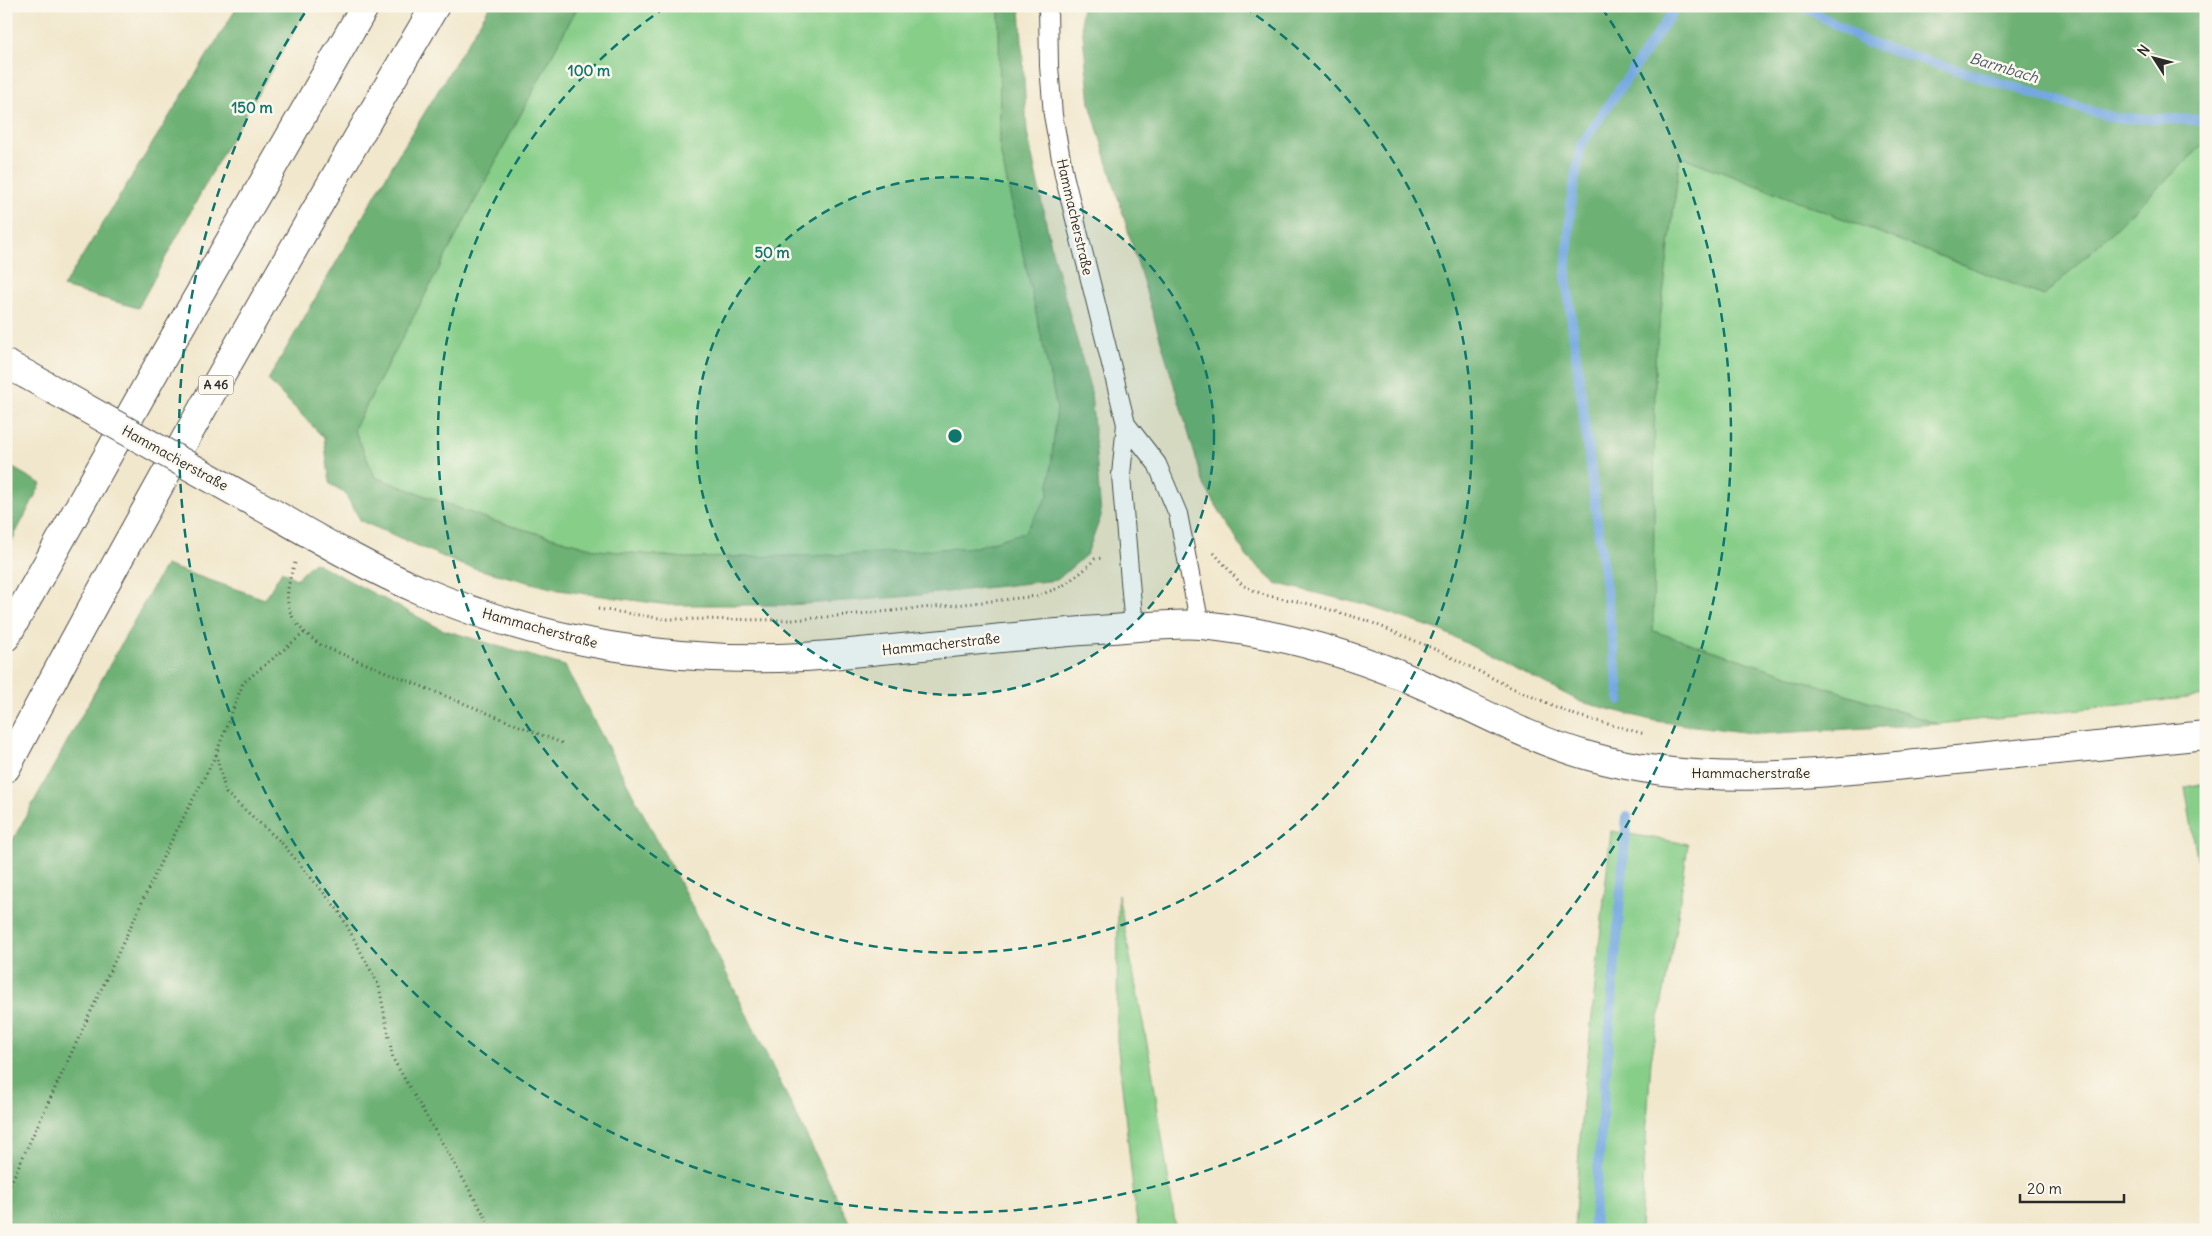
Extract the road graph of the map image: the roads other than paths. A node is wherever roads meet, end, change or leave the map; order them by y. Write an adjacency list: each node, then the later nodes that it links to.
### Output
1 (366, 6): 8 (main road)
2 (435, 6): 10 (main road, A 46)
3 (1048, 6): 5 (lane, Hammacherstraße)
4 (17, 369): 7 (main road, Hammacherstraße, bridge)
5 (1126, 424): 6 (lane, Hammacherstraße); 7 (lane, Hammacherstraße)
6 (1200, 625): 7 (main road, Hammacherstraße); 9 (main road, Hammacherstraße)
7 (1134, 628)
8 (6, 637)
9 (2206, 735)
10 (6, 768)

